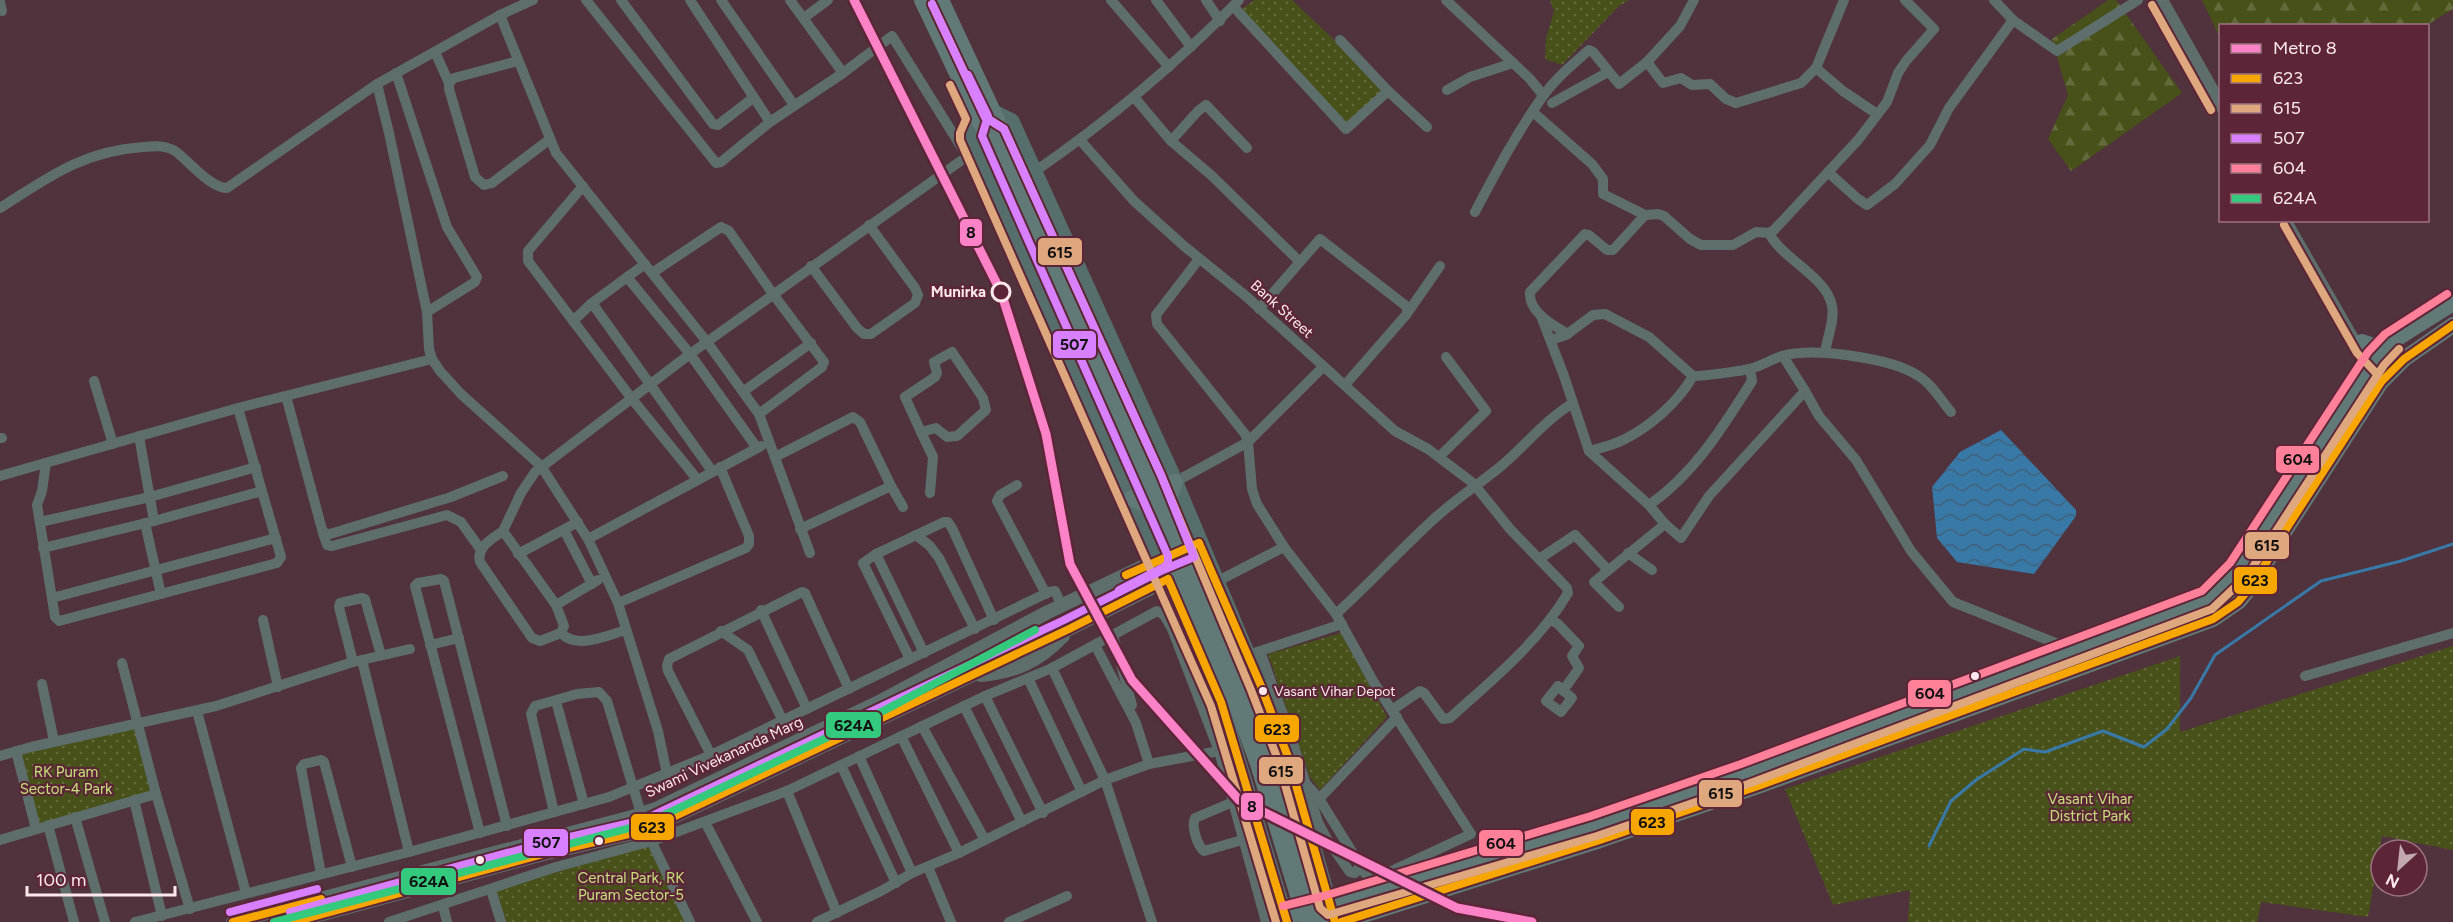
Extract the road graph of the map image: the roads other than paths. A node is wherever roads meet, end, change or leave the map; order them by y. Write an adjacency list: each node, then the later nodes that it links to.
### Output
1 (533, 0): 22 (street)
2 (586, 0): 50 (street)
3 (621, 0): 43 (street)
4 (690, 0): 43 (street)
5 (722, 0): 45 (street)
6 (790, 0): 23 (street)
7 (828, 0): 23 (street)
8 (922, 0): 49 (main road)
9 (941, 0): 46 (main road)
10 (1111, 0): 32 (street)
11 (1156, 0): 27 (street)
12 (1207, 0): 25 (street)
13 (1446, 0): 31 (street)
14 (1694, 0): 30 (street)
15 (1844, 0): 33 (street)
16 (1905, 0): 48 (street)
17 (1995, 0): 24 (street)
18 (2138, 0): 24 (street)
19 (2161, 0): 42 (street)
20 (2169, 0): 42 (street)
21 (1236, 3): 25 (street); 40 (street)
22 (500, 15): 28 (street); 29 (street)
23 (805, 17): 36 (street)
24 (2013, 20): 59 (street)
25 (1220, 21): 27 (street)
26 (1340, 40): 40 (street)
27 (1191, 47): 32 (street)
28 (435, 52): 35 (street); 37 (street)
29 (518, 61): 37 (street); 52 (street)
30 (1647, 62): 33 (street); 34 (street)
31 (1513, 63): 39 (street); 44 (street)
32 (1169, 66): 41 (street)
33 (1816, 68): 48 (street)
34 (1608, 72): 44 (street); 44 (street)
35 (396, 73): 38 (street); 79 (street)
36 (843, 73): 45 (street); 56 (street)
37 (450, 83): 52 (street)
38 (377, 84): 61 (street); 79 (street)
39 (1447, 90)
40 (1388, 91): 51 (street)
41 (1134, 97): 53 (street); 54 (street)
42 (2219, 97)
43 (753, 98): 50 (street)
44 (1548, 99): 47 (street)
45 (794, 105): 50 (street)
46 (994, 112): 57 (main road); 58 (main road)
47 (1533, 112): 62 (street); 63 (street)
48 (1877, 114): 59 (street)
49 (978, 119): 56 (main road); 57 (main road)
50 (770, 122)
51 (1427, 127)
52 (550, 139): 60 (street)
53 (1080, 140): 58 (street); 68 (street, Bank Street)
54 (1171, 141): 55 (street); 69 (street)
55 (1247, 148)
56 (971, 153): 66 (street); 133 (main road)
57 (1011, 169): 282 (main road, bridge); 283 (main road, bridge)
58 (1034, 172): 126 (main road)
59 (1828, 172): 67 (street)
60 (583, 186): 72 (street); 81 (street)
61 (0, 208)
62 (1475, 212)
63 (1645, 215): 67 (street); 80 (street)
64 (2285, 222): 94 (street)
65 (2294, 222): 86 (street)
66 (869, 225): 70 (street); 70 (street)
67 (1769, 233): 89 (street)
68 (1199, 259): 77 (street, Bank Street); 113 (street)
69 (1299, 261): 77 (street); 78 (street)
70 (811, 266): 74 (street)
71 (1440, 266): 78 (street)
72 (648, 269): 73 (street); 74 (street); 85 (street)
73 (627, 277): 75 (street); 90 (street)
74 (772, 294): 85 (street); 88 (street)
75 (592, 303): 81 (street); 100 (street)
76 (2453, 303): 87 (main road)
77 (1260, 309): 95 (street, Bank Street)
78 (1407, 310): 101 (street)
79 (427, 312): 93 (street)
80 (1541, 316): 83 (street); 84 (street)
81 (573, 321): 105 (street)
82 (2453, 325): 98 (main road)
83 (1568, 334): 84 (street); 97 (street)
84 (1551, 340): 106 (street)
85 (707, 342): 90 (street); 102 (street)
86 (2362, 342): 87 (main road); 94 (street)
87 (2391, 342): 94 (main road)
88 (811, 344): 102 (street); 109 (street)
89 (1825, 352): 91 (street); 108 (street)
90 (690, 354): 100 (street); 115 (street)
91 (1783, 356): 96 (street); 103 (street)
92 (1446, 357): 118 (street)
93 (432, 359): 104 (street); 120 (street)
94 (2373, 363): 98 (street); 188 (main road)
95 (1323, 367): 101 (street, Bank Street); 113 (street)
96 (1750, 369): 97 (street); 134 (street)
97 (1693, 376): 116 (street)
98 (2386, 377): 285 (main road)
99 (94, 381): 114 (street)
100 (651, 384): 105 (street); 122 (street)
101 (1345, 385): 118 (street, Bank Street)
102 (744, 391): 109 (street)
103 (1805, 391): 139 (street); 188 (street)
104 (286, 396): 107 (street); 143 (street)
105 (632, 399): 120 (street); 125 (street)
106 (1573, 404): 116 (street); 128 (street)
107 (238, 408): 111 (street); 121 (street)
108 (1951, 412)
109 (759, 414): 112 (street)
110 (921, 432): 110 (street); 131 (street)
111 (139, 436): 114 (street); 132 (street)
112 (769, 441): 115 (street); 117 (street)
113 (1248, 442): 126 (street); 148 (street)
114 (112, 444): 119 (street)
115 (757, 448): 122 (street)
116 (1589, 451): 134 (street)
117 (775, 457): 129 (street); 140 (street)
118 (1439, 457): 128 (street, Bank Street)
119 (46, 463): 123 (street); 136 (street)
120 (541, 466): 138 (street); 142 (street)
121 (256, 467): 130 (street); 132 (street)
122 (716, 469): 125 (street); 168 (street)
123 (0, 476)
124 (503, 476): 143 (street)
125 (697, 479): 146 (street)
126 (1175, 482): 133 (main road); 147 (main road)
127 (1017, 485): 166 (street)
128 (1476, 485): 156 (street, Bank Street); 173 (street)
129 (891, 486): 135 (street); 140 (street)
130 (262, 491): 137 (street); 145 (street)
131 (930, 493)
132 (150, 497): 136 (street); 137 (street)
133 (1132, 498): 155 (main road)
134 (1649, 505): 139 (street)
135 (903, 507)
136 (40, 522): 149 (street)
137 (149, 522): 149 (street); 159 (street)
138 (578, 522): 141 (street); 146 (street)
139 (1665, 524): 151 (street)
140 (800, 529): 152 (street)
141 (564, 530): 153 (street); 164 (street)
142 (503, 531): 150 (street); 153 (street)
143 (322, 533): 150 (street)
144 (916, 535): 154 (street); 176 (street); 178 (street)
145 (276, 538): 159 (street); 165 (street)
146 (588, 539): 161 (street)
147 (1199, 543): 155 (street, Swami Vivekananda Marg); 157 (main road)
148 (1284, 547): 163 (street); 173 (street)
149 (43, 548): 167 (street)
150 (481, 550): 181 (street)
151 (1628, 552): 158 (street); 160 (street)
152 (810, 553)
153 (518, 554): 169 (street)
154 (876, 554): 189 (street); 192 (street)
155 (1158, 559): 162 (main road); 170 (street, Swami Vivekananda Marg)
156 (1539, 560): 158 (street); 174 (street, Bank Street)
157 (1208, 563): 162 (street); 163 (main road)
158 (1607, 569): 171 (street)
159 (155, 570): 165 (street); 167 (street)
160 (1652, 570)
161 (606, 576): 164 (street); 168 (street)
162 (1168, 579): 242 (street, Swami Vivekananda Marg); 266 (main road)
163 (1216, 582): 190 (main road)
164 (592, 584): 169 (street)
165 (161, 594): 167 (street)
166 (1046, 594): 170 (street); 176 (street)
167 (52, 598)
168 (618, 603): 179 (street)
169 (556, 605): 181 (street)
170 (1062, 606): 234 (street, Swami Vivekananda Marg)
171 (1619, 606)
172 (761, 610): 180 (street); 200 (street); 205 (street)
173 (1336, 614): 177 (street)
174 (1550, 619): 201 (street); 207 (street)
175 (263, 620): 199 (street)
176 (994, 620): 178 (street)
177 (1342, 624): 190 (street); 207 (street)
178 (975, 629): 189 (street)
179 (626, 630): 181 (street); 221 (street)
180 (721, 631): 208 (street); 216 (street)
181 (561, 633)
182 (2453, 633): 196 (street)
183 (1113, 635): 186 (street); 209 (street); 215 (street)
184 (459, 638): 185 (street); 185 (street); 239 (street)
185 (430, 645): 241 (street)
186 (1095, 645): 195 (street); 209 (street)
187 (410, 649): 191 (street)
188 (2074, 650): 252 (main road)
189 (924, 653): 192 (street)
190 (1254, 654): 223 (street); 260 (main road)
191 (381, 655): 193 (street); 193 (street)
192 (910, 659): 200 (street)
193 (358, 661): 199 (street); 246 (street)
194 (122, 663): 210 (street)
195 (1052, 668): 197 (street); 222 (street)
196 (2305, 676)
197 (1028, 678): 202 (street); 226 (street)
198 (42, 684): 213 (street)
199 (278, 687): 206 (street)
200 (849, 689): 205 (street)
201 (1563, 691)
202 (985, 696): 204 (street); 233 (street)
203 (556, 701): 224 (street); 231 (street); 232 (street)
204 (964, 706): 211 (street); 237 (street)
205 (807, 709): 208 (street)
206 (197, 711): 210 (street); 258 (street)
207 (1394, 713): 229 (street); 248 (street)
208 (783, 721): 216 (street)
209 (1136, 723): 219 (street)
210 (137, 724): 213 (street); 227 (street)
211 (922, 726): 212 (street); 244 (street)
212 (901, 736): 218 (street); 247 (street)
213 (54, 741): 214 (street)
214 (16, 751): 217 (street); 240 (street)
215 (1219, 751): 219 (street); 230 (street)
216 (711, 755): 221 (street)
217 (0, 756)
218 (859, 756): 220 (street); 253 (street)
219 (1149, 764): 222 (street)
220 (841, 765): 225 (street); 255 (street)
221 (667, 774): 224 (street)
222 (1105, 780): 226 (street); 280 (street)
223 (1306, 784): 229 (street); 249 (street)
224 (634, 788): 231 (street); 234 (street)
225 (787, 790): 236 (street); 263 (street)
226 (1082, 792): 233 (street)
227 (156, 794): 228 (street); 262 (street)
228 (134, 800): 235 (street); 264 (street)
229 (1319, 800): 249 (street)
230 (1233, 802): 245 (street); 245 (street)
231 (584, 804): 232 (street)
232 (554, 812): 239 (street)
233 (1043, 813): 237 (street)
234 (641, 814): 242 (street); 271 (street, Swami Vivekananda Marg)
235 (75, 817): 238 (street); 269 (street)
236 (705, 822): 242 (street); 277 (street)
237 (1023, 822): 244 (street)
238 (48, 825): 240 (street); 268 (street)
239 (507, 826): 241 (street)
240 (36, 829): 243 (street)
241 (480, 833): 246 (street)
242 (649, 835): 257 (street); 272 (street, Swami Vivekananda Marg); 276 (street)
243 (0, 840)
244 (985, 840): 247 (street)
245 (1242, 840): 281 (street)
246 (410, 852): 250 (street)
247 (959, 853): 251 (street)
248 (1423, 858): 252 (street); 256 (street)
249 (1360, 866): 256 (street)
250 (352, 867): 254 (street); 254 (street)
251 (928, 867): 253 (street); 279 (street)
252 (1444, 871): 256 (main road)
253 (912, 873): 255 (street)
254 (321, 874): 258 (street)
255 (896, 883): 263 (street)
256 (1372, 887): 260 (main road)
257 (491, 890): 261 (street); 275 (street)
258 (246, 894): 262 (street)
259 (1067, 896): 267 (street)
260 (1330, 905): 266 (main road); 284 (main road)
261 (443, 906): 265 (street); 274 (street)
262 (190, 909): 264 (street)
263 (837, 913): 278 (street)
264 (162, 916): 270 (street)
265 (421, 917): 273 (street)
266 (1286, 919)
267 (1016, 920)
268 (74, 922)
269 (105, 922)
270 (135, 922)
271 (233, 922)
272 (293, 922)
273 (389, 922)
274 (447, 922)
275 (501, 922)
276 (690, 922)
277 (757, 922)
278 (817, 922)
279 (951, 922)
280 (1152, 922)
281 (1266, 922)
282 (1306, 922)
283 (1321, 922)
284 (1335, 922)
285 (1341, 922)

